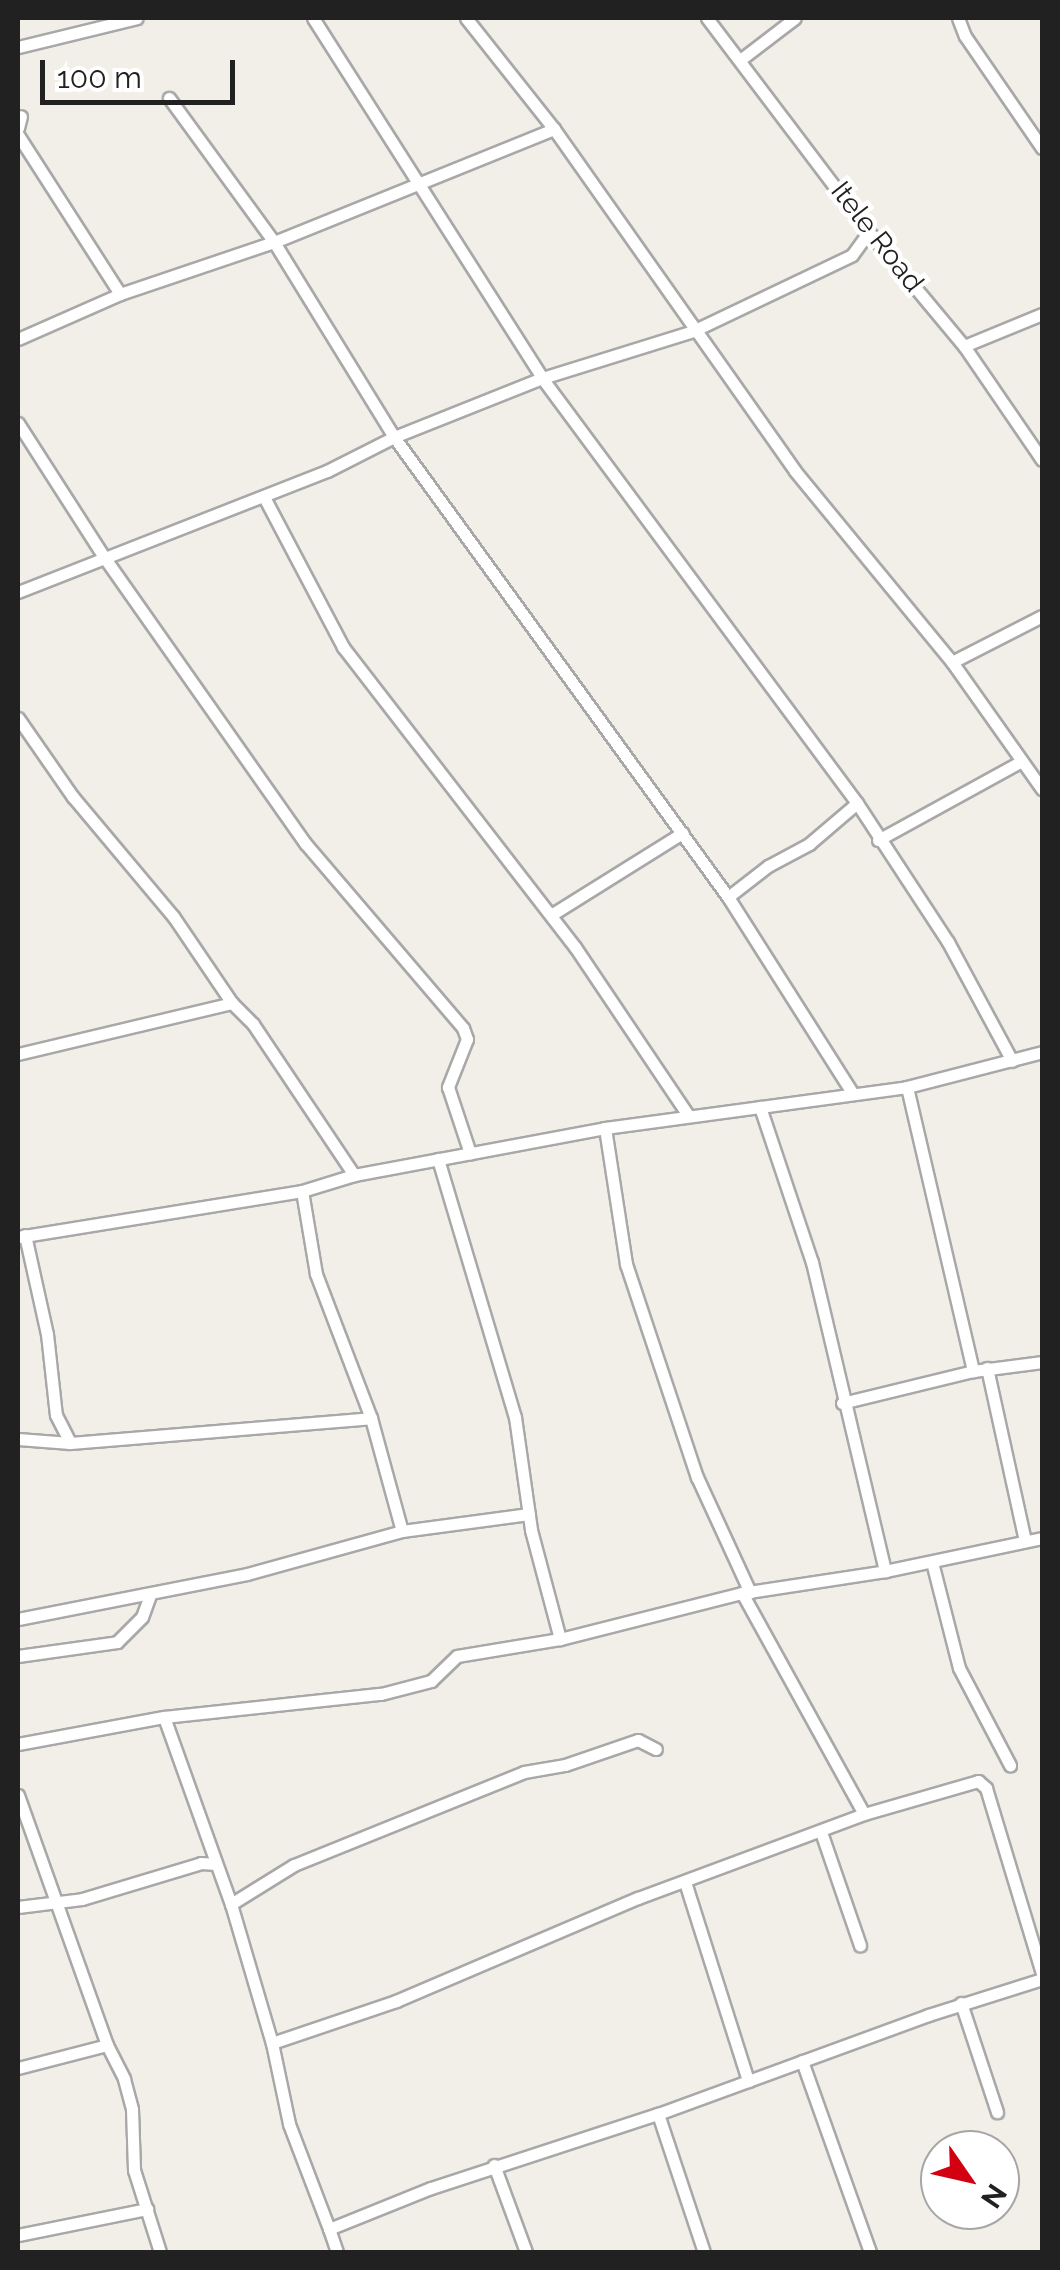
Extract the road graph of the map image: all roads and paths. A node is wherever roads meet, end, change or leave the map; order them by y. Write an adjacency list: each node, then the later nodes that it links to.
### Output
1 (136, 18): 7 (street)
2 (313, 18): 13 (street)
3 (466, 18): 11 (street)
4 (707, 18): 8 (street, Itele Road)
5 (794, 18): 8 (street)
6 (958, 18): 12 (street)
7 (18, 47)
8 (740, 60): 14 (street, Itele Road)
9 (168, 98): 15 (street)
10 (19, 126): 18 (street)
11 (554, 129): 13 (street); 20 (street)
12 (1042, 148)
13 (417, 184): 15 (street); 23 (street)
14 (869, 232): 16 (street, Itele Road); 17 (street)
15 (274, 242): 18 (street); 25 (street)
16 (880, 245): 17 (street); 22 (street, Itele Road)
17 (852, 255): 20 (street)
18 (120, 294): 21 (street)
19 (1042, 314): 22 (street)
20 (693, 331): 23 (street); 31 (street)
21 (18, 339)
22 (964, 346): 26 (street, Itele Road)
23 (542, 378): 25 (street); 35 (street)
24 (18, 423): 28 (street)
25 (394, 437): 27 (street); 36 (street)
26 (1042, 460)
27 (264, 497): 28 (street); 39 (street)
28 (104, 557): 29 (street); 49 (street)
29 (18, 592)
30 (1042, 616): 31 (street)
31 (952, 662): 33 (street)
32 (18, 718): 40 (street)
33 (1020, 762): 34 (street); 37 (street)
34 (1042, 789)
35 (857, 803): 37 (street); 38 (street)
36 (682, 833): 38 (street); 39 (street)
37 (878, 840): 43 (street)
38 (728, 897): 45 (street)
39 (551, 915): 47 (street)
40 (232, 1003): 42 (street); 51 (street)
41 (1042, 1052): 43 (street)
42 (18, 1054)
43 (1012, 1060): 44 (street)
44 (907, 1087): 45 (street); 56 (street)
45 (853, 1094): 46 (street)
46 (760, 1107): 47 (street); 57 (street)
47 (688, 1115): 48 (street)
48 (605, 1128): 49 (street); 67 (street)
49 (470, 1154): 50 (street)
50 (438, 1159): 51 (street); 61 (street)
51 (354, 1175): 52 (street)
52 (302, 1190): 53 (street); 58 (street)
53 (21, 1236): 60 (street)
54 (1042, 1362): 55 (street)
55 (987, 1368): 56 (street); 64 (street)
56 (973, 1371): 57 (street)
57 (842, 1402): 66 (street)
58 (371, 1418): 60 (street); 62 (street)
59 (18, 1439): 60 (street)
60 (70, 1443)
61 (530, 1514): 62 (street); 70 (street)
62 (402, 1531): 68 (street)
63 (1042, 1538): 64 (street)
64 (1025, 1541): 65 (street)
65 (932, 1562): 66 (street); 75 (street)
66 (885, 1571): 67 (street)
67 (746, 1592): 70 (street); 77 (street)
68 (150, 1596): 69 (street); 71 (street)
69 (18, 1619)
70 (560, 1639): 72 (street)
71 (18, 1656)
72 (164, 1717): 73 (street); 79 (street)
73 (18, 1744)
74 (656, 1749): 82 (street)
75 (1010, 1765)
76 (18, 1794): 81 (street)
77 (864, 1814): 78 (street); 85 (street)
78 (821, 1832): 80 (street); 84 (street)
79 (216, 1864): 81 (street); 82 (street)
80 (685, 1882): 87 (street); 91 (street)
81 (56, 1900): 83 (street); 88 (street)
82 (231, 1904): 87 (street)
83 (18, 1907)
84 (860, 1945)
85 (1042, 1976): 86 (street)
86 (962, 2004): 89 (street); 92 (street)
87 (272, 2043): 96 (street)
88 (107, 2046): 90 (street); 95 (street)
89 (802, 2061): 91 (street); 102 (street)
90 (18, 2068)
91 (748, 2082): 93 (street)
92 (996, 2112)
93 (658, 2114): 94 (street); 101 (street)
94 (494, 2165): 96 (street); 100 (street)
95 (146, 2210): 97 (street); 98 (street)
96 (329, 2229): 99 (street)
97 (18, 2236)
98 (160, 2252)
99 (336, 2252)
100 (526, 2252)
101 (704, 2252)
102 (870, 2252)

